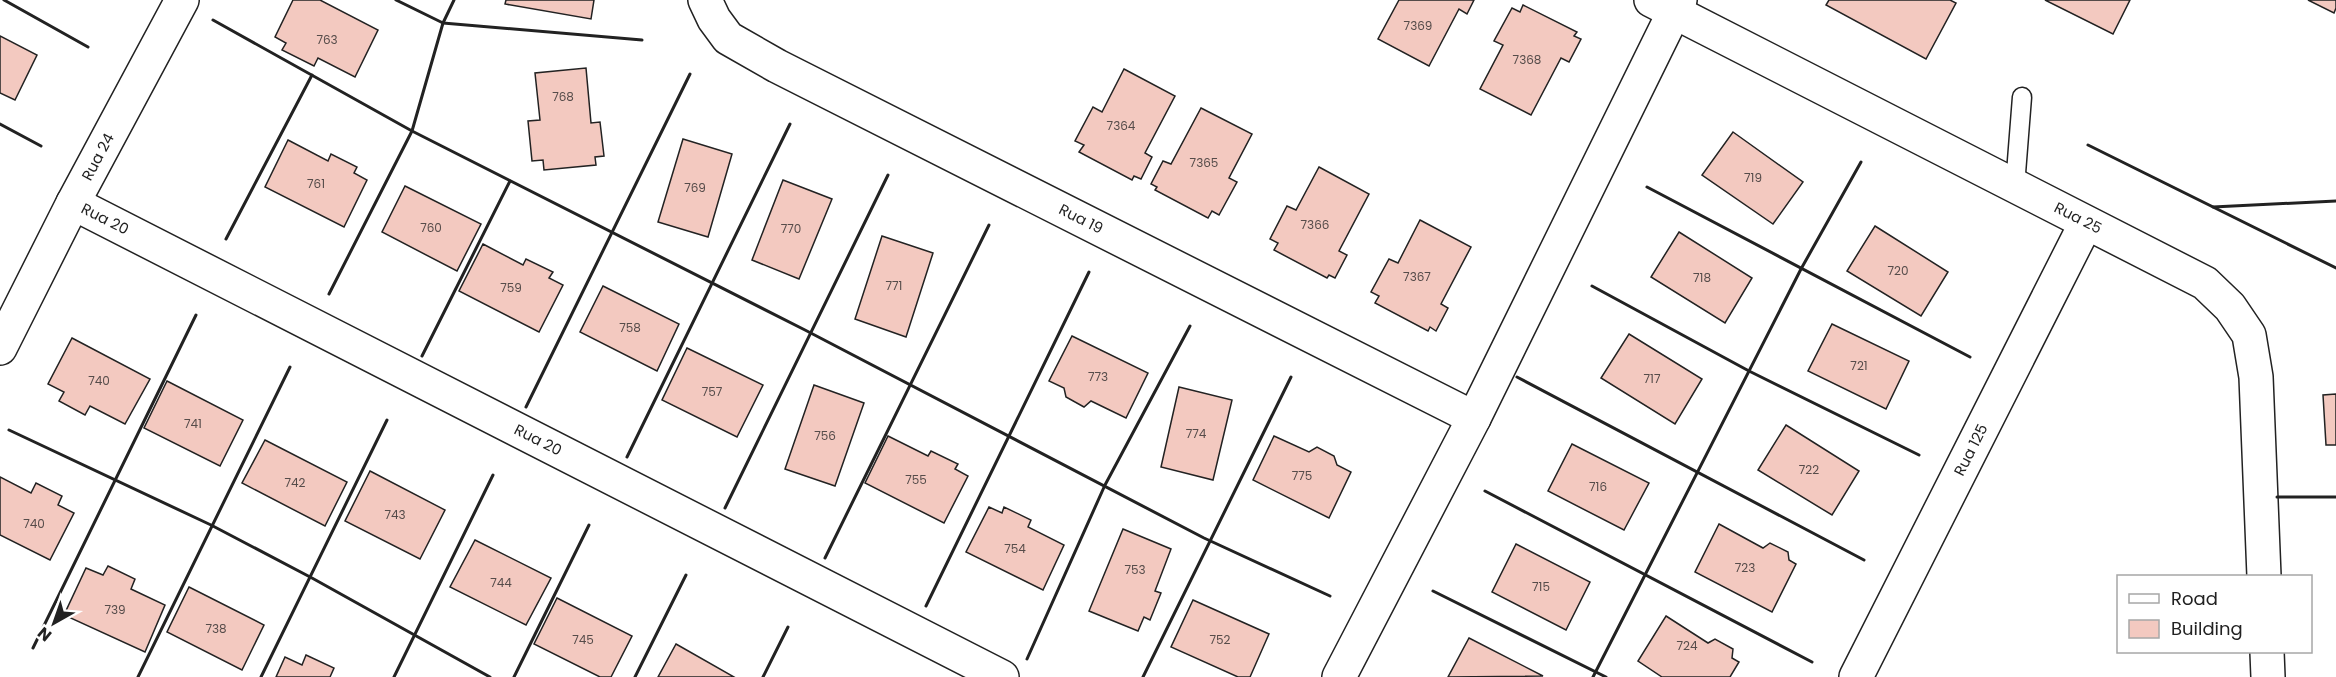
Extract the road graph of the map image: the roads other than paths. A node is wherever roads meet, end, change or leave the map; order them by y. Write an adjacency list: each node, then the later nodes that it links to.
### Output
1 (183, 0): 6 (street, Rua 24)
2 (705, 0): 9 (street, Rua 19)
3 (1668, 4): 5 (street, Rua 25); 9 (street)
4 (2022, 97): 5 (lane)
5 (2015, 186): 7 (street, Rua 25)
6 (73, 203): 8 (street, Rua 24); 12 (street, Rua 20)
7 (2086, 223): 10 (street, Rua 25); 14 (street, Rua 125)
8 (0, 348)
9 (1474, 418): 13 (street)
10 (2264, 575)
11 (2267, 653): 15 (street)
12 (1002, 677)
13 (1339, 677)
14 (1856, 677)
15 (2268, 677)

